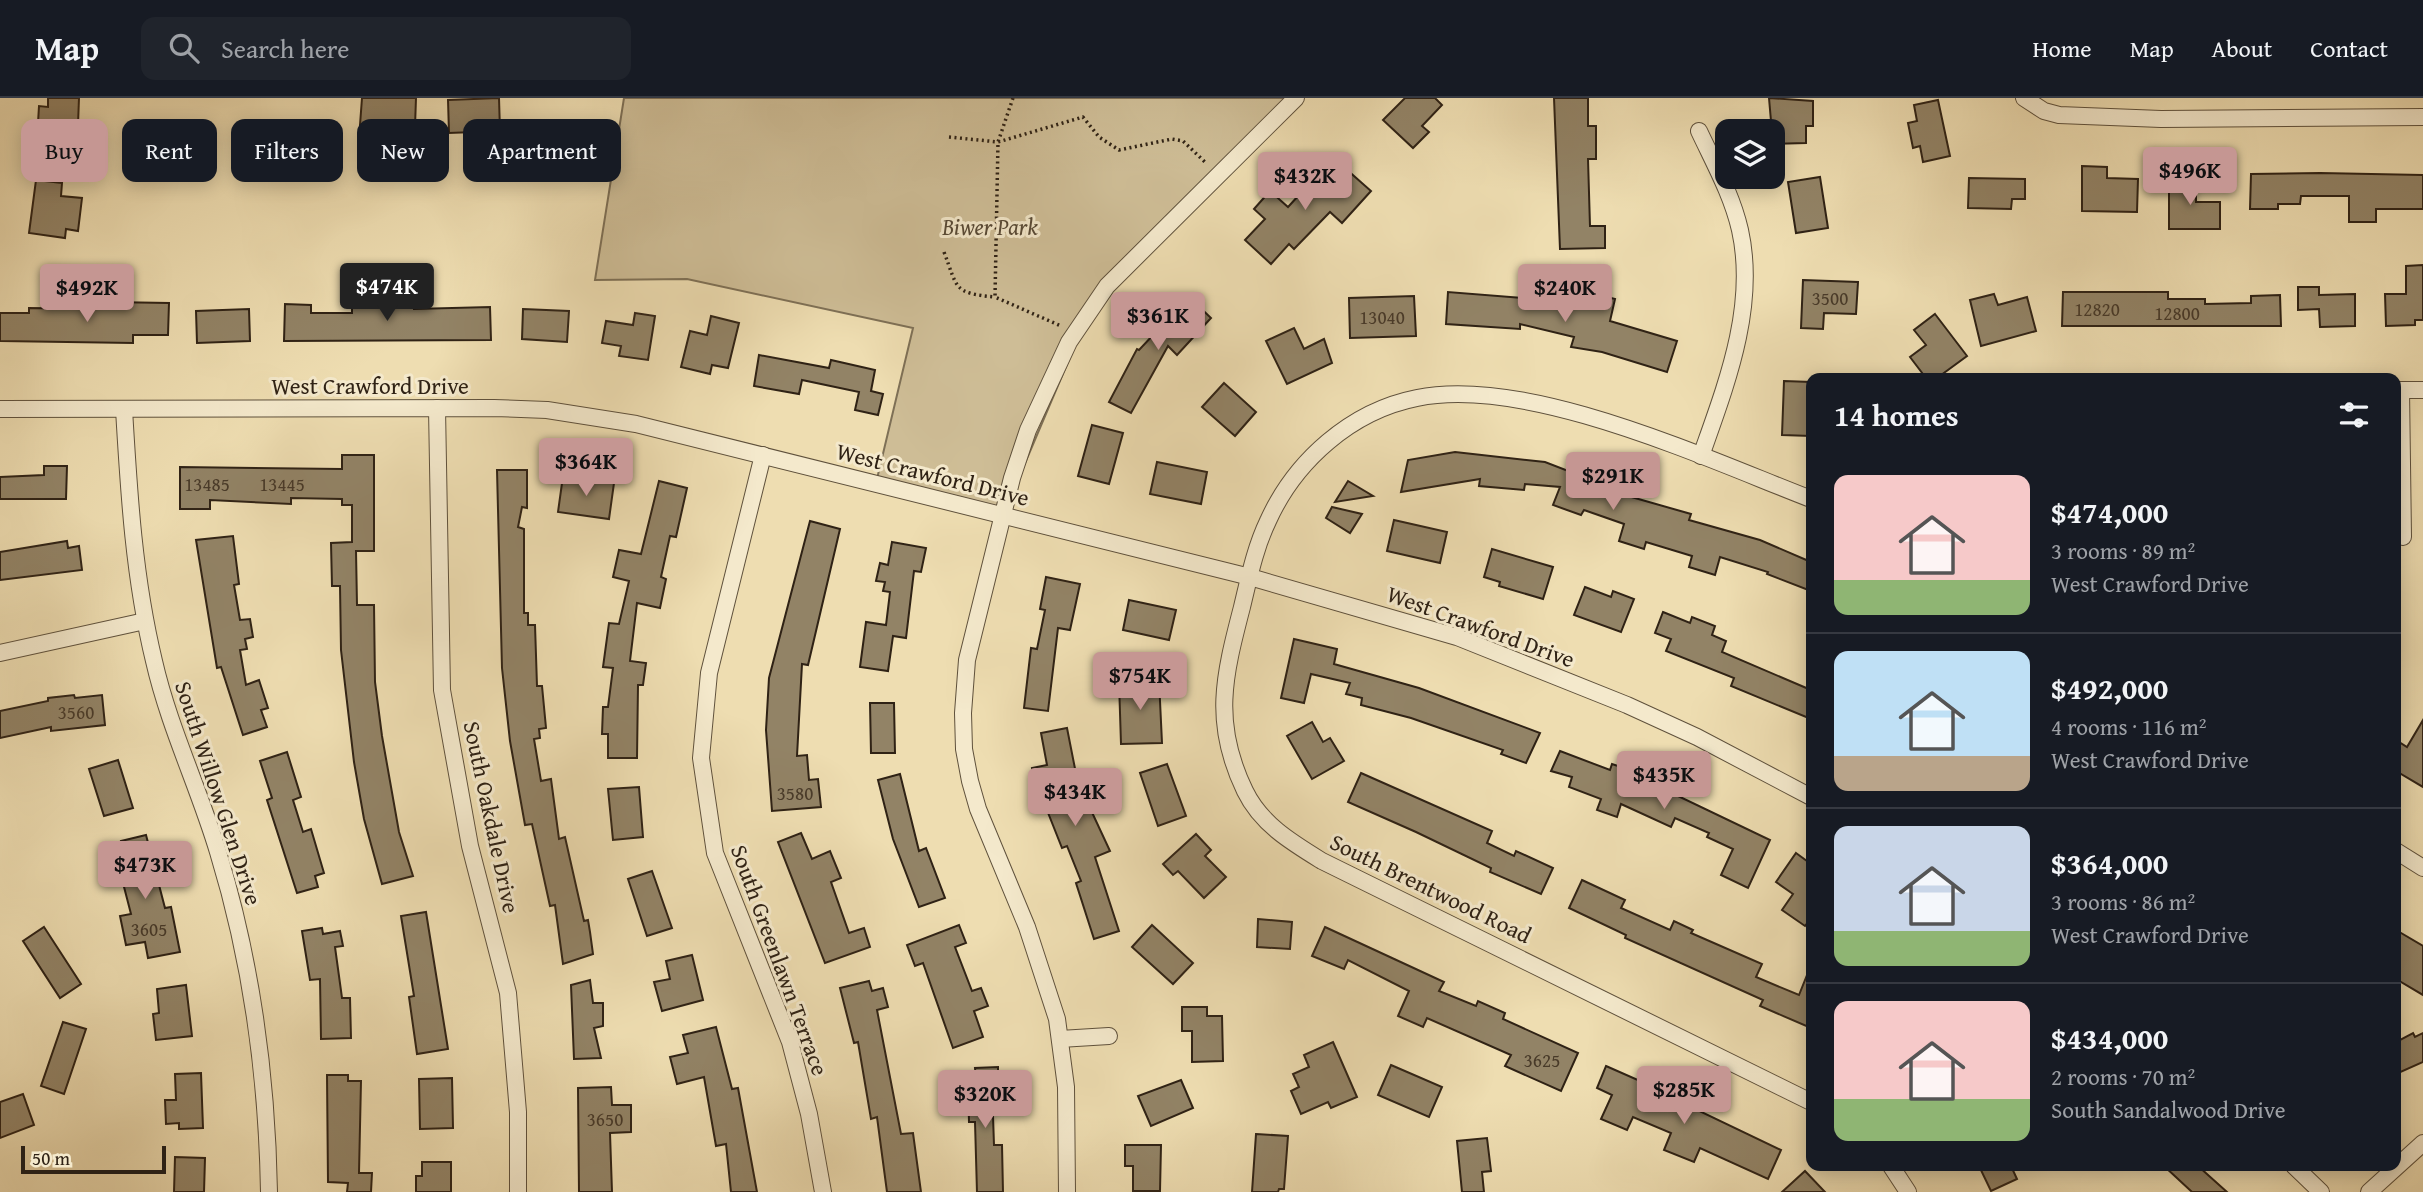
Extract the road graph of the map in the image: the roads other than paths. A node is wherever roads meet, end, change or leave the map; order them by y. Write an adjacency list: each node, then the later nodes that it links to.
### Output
1 (1297, 98): 14 (street)
2 (2024, 98): 3 (street)
3 (2423, 117)
4 (1699, 131): 11 (street)
5 (2401, 390): 6 (street)
6 (2423, 390)
7 (437, 408): 9 (street, West Crawford Drive); 10 (street, West Crawford Drive); 31 (street, South Oakdale Drive)
8 (0, 409): 9 (street, West Crawford Drive)
9 (124, 409): 17 (street, South Willow Glen Drive)
10 (764, 455): 14 (street, West Crawford Drive); 32 (street, South Greenlawn Terrace)
11 (1701, 456): 13 (street, South Brentwood Road); 16 (street, South Brentwood Road)
12 (2401, 464): 15 (street)
13 (1806, 497)
14 (1003, 515): 16 (street, West Crawford Drive); 23 (street)
15 (2403, 537)
16 (1250, 577): 19 (street, West Crawford Drive); 24 (street, South Brentwood Road)
17 (145, 621): 18 (street); 30 (street, South Willow Glen Drive)
18 (0, 653)
19 (1806, 794)
20 (2401, 854): 21 (street)
21 (2423, 867)
22 (1109, 1036): 23 (street)
23 (1060, 1039): 33 (street)
24 (1806, 1100)
25 (2423, 1143): 26 (street)
26 (2401, 1163)
27 (1894, 1171): 34 (street)
28 (2299, 1171): 35 (street)
29 (2392, 1171): 36 (street)
30 (269, 1192)
31 (518, 1192)
32 (823, 1192)
33 (1066, 1192)
34 (1908, 1192)
35 (2321, 1192)
36 (2369, 1192)

